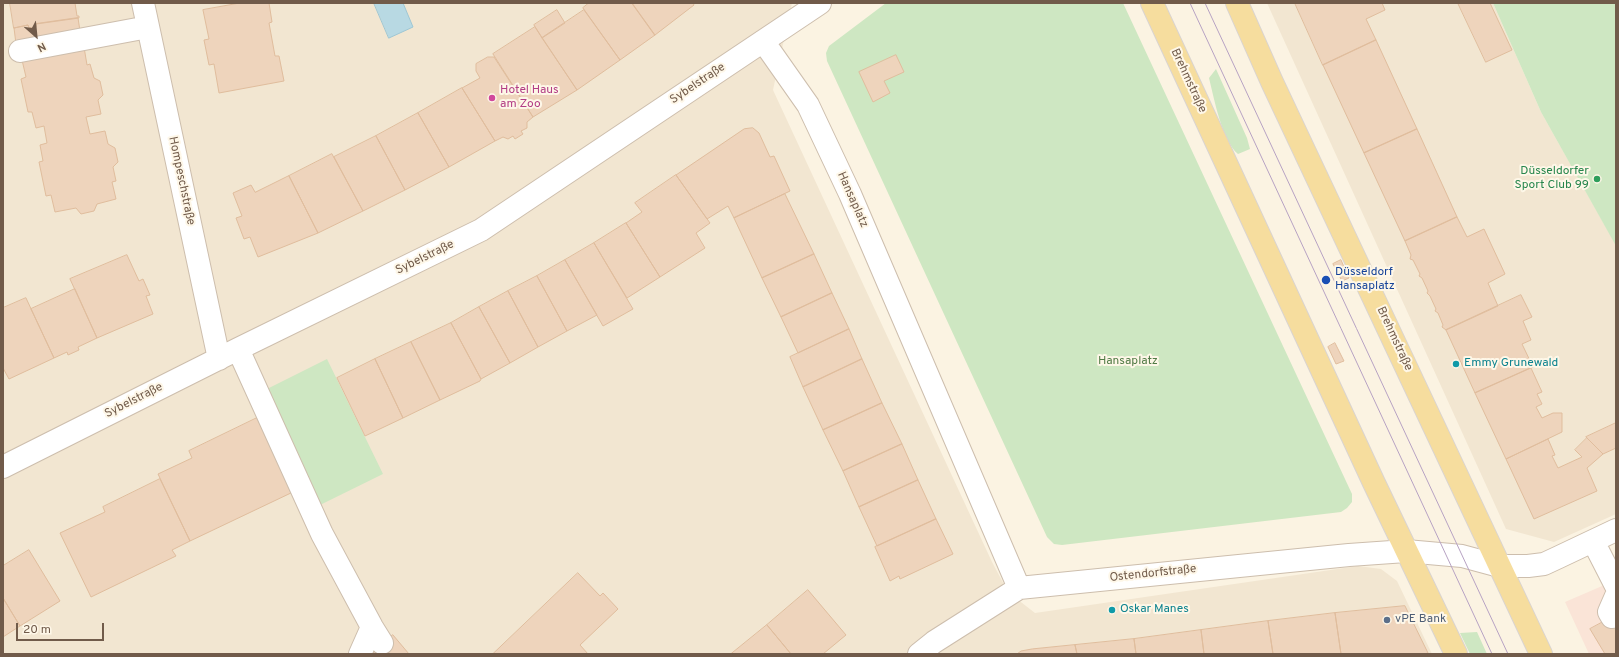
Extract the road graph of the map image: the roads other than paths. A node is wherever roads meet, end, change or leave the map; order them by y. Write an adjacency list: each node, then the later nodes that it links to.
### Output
1 (143, 3): 5 (street, Hompeschstraße)
2 (820, 3): 6 (street, Sybelstraße)
3 (1152, 3): 13 (main road, Brehmstraße)
4 (1237, 3): 14 (main road, Brehmstraße)
5 (148, 27): 7 (street); 9 (street, Hompeschstraße)
6 (763, 41): 8 (street, Sybelstraße); 16 (street, Hansaplatz)
7 (20, 51)
8 (238, 349): 9 (street, Sybelstraße); 17 (street)
9 (218, 359): 10 (street, Sybelstraße)
10 (3, 468)
11 (1616, 530): 12 (street)
12 (1593, 541): 14 (street); 15 (street)
13 (1406, 551): 14 (street); 16 (street, Ostendorfstraße); 19 (main road, Brehmstraße)
14 (1499, 566): 20 (main road, Brehmstraße)
15 (1616, 586)
16 (1019, 588): 18 (street, Ostendorfstraße)
17 (360, 654)
18 (918, 654)
19 (1456, 654)
20 (1541, 654)

